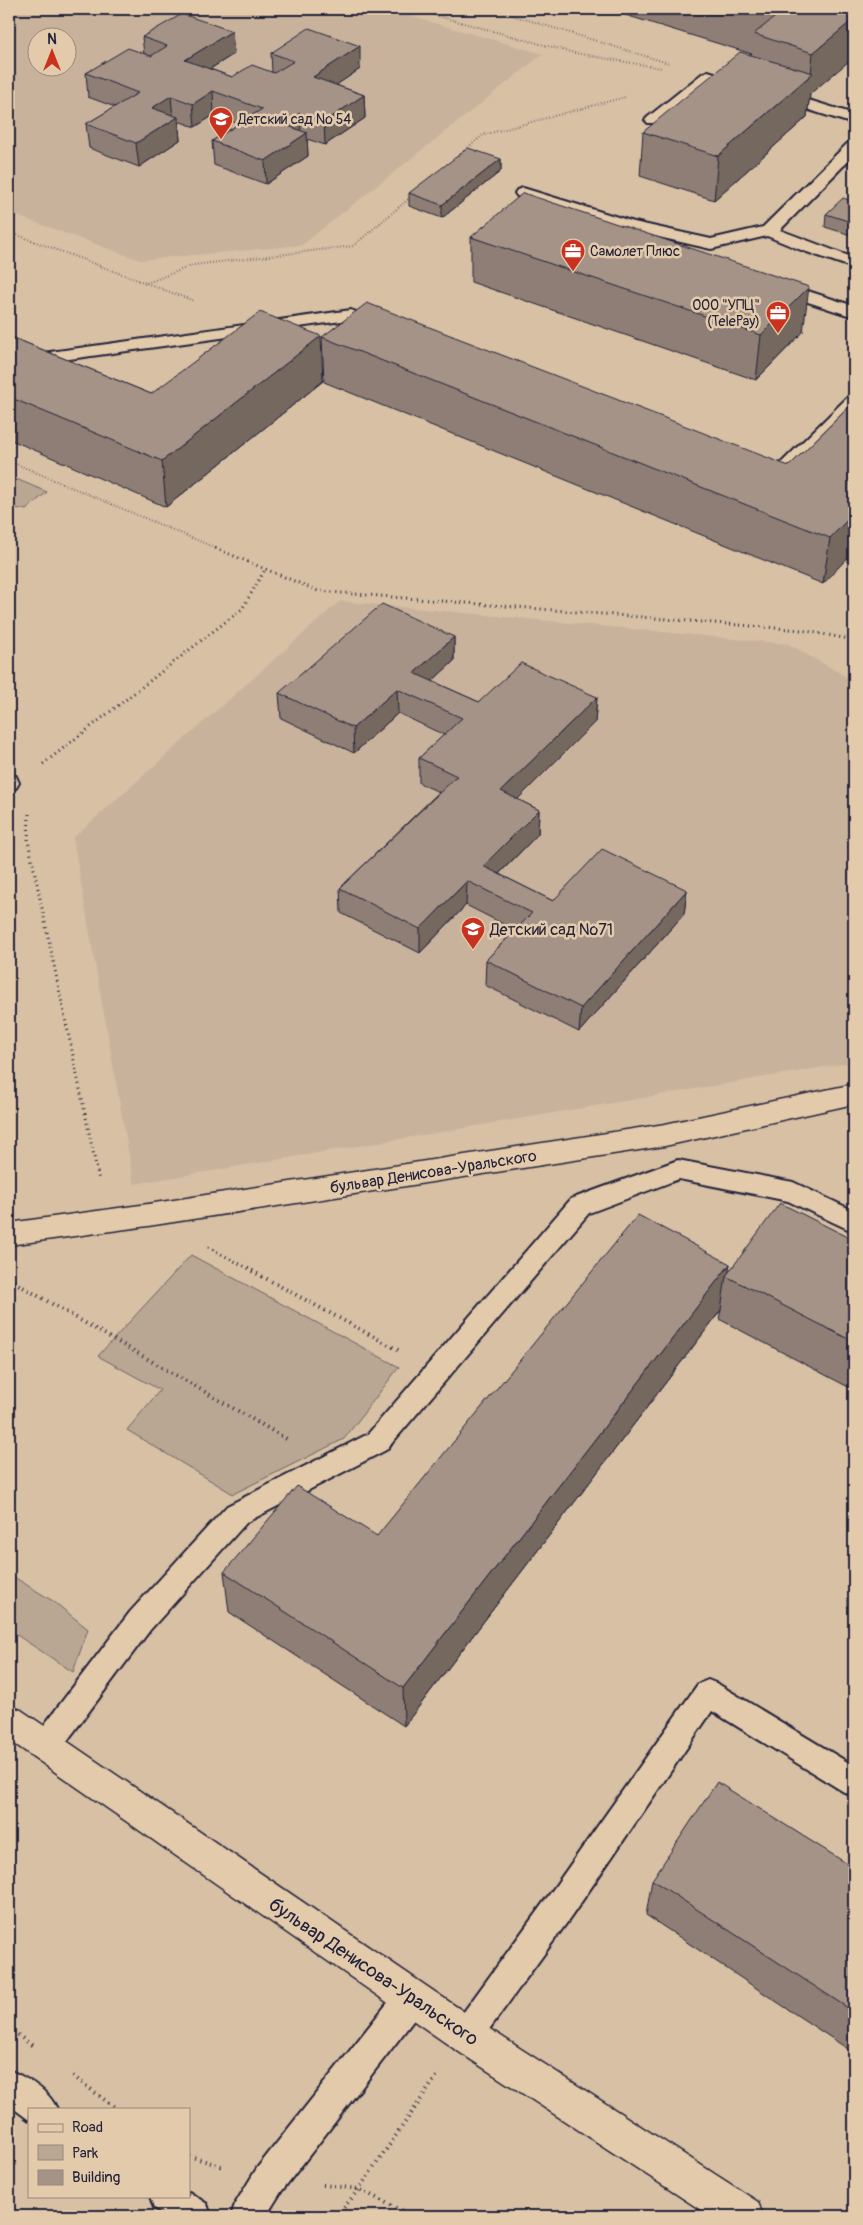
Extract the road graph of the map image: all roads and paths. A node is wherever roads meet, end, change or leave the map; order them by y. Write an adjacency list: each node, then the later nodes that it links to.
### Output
1 (412, 9): 3 (path)
2 (492, 9): 3 (path)
3 (708, 76): 5 (lane); 6 (lane)
4 (633, 95): 8 (path)
5 (854, 119)
6 (653, 120)
7 (854, 146): 11 (lane)
8 (454, 160)
9 (524, 193): 13 (lane)
10 (411, 196): 17 (path)
11 (769, 230): 13 (lane); 15 (lane)
12 (9, 232): 17 (path)
13 (711, 244): 14 (lane)
14 (722, 261)
15 (854, 263)
16 (764, 282): 18 (lane)
17 (144, 284): 19 (path)
18 (854, 312)
19 (253, 329): 20 (lane); 21 (lane)
20 (397, 333)
21 (9, 345)
22 (854, 402): 24 (lane)
23 (9, 461): 25 (path)
24 (746, 470)
25 (266, 568): 26 (path); 27 (path)
26 (854, 640)
27 (38, 768)
28 (29, 812): 31 (path)
29 (854, 1094): 30 (street, бульвар Денисова-Уральского)
30 (148, 1215): 31 (street, бульвар Денисова-Уральского); 35 (path)
31 (107, 1220): 33 (street, бульвар Денисова-Уральского)
32 (854, 1222): 35 (lane)
33 (9, 1234)
34 (9, 1279): 36 (path)
35 (438, 1371): 36 (lane)
36 (332, 1466): 38 (lane)
37 (9, 1721): 38 (street, бульвар Денисова-Уральского)
38 (44, 1747): 40 (street, бульвар Денисова-Уральского)
39 (854, 1782): 41 (lane)
40 (412, 1997): 41 (street, бульвар Денисова-Уральского); 47 (lane)
41 (466, 2035): 49 (street, бульвар Денисова-Уральского)
42 (436, 2076): 48 (path)
43 (9, 2086): 44 (lane)
44 (40, 2108)
45 (169, 2198): 46 (lane)
46 (195, 2216)
47 (247, 2216)
48 (337, 2216)
49 (744, 2216)

